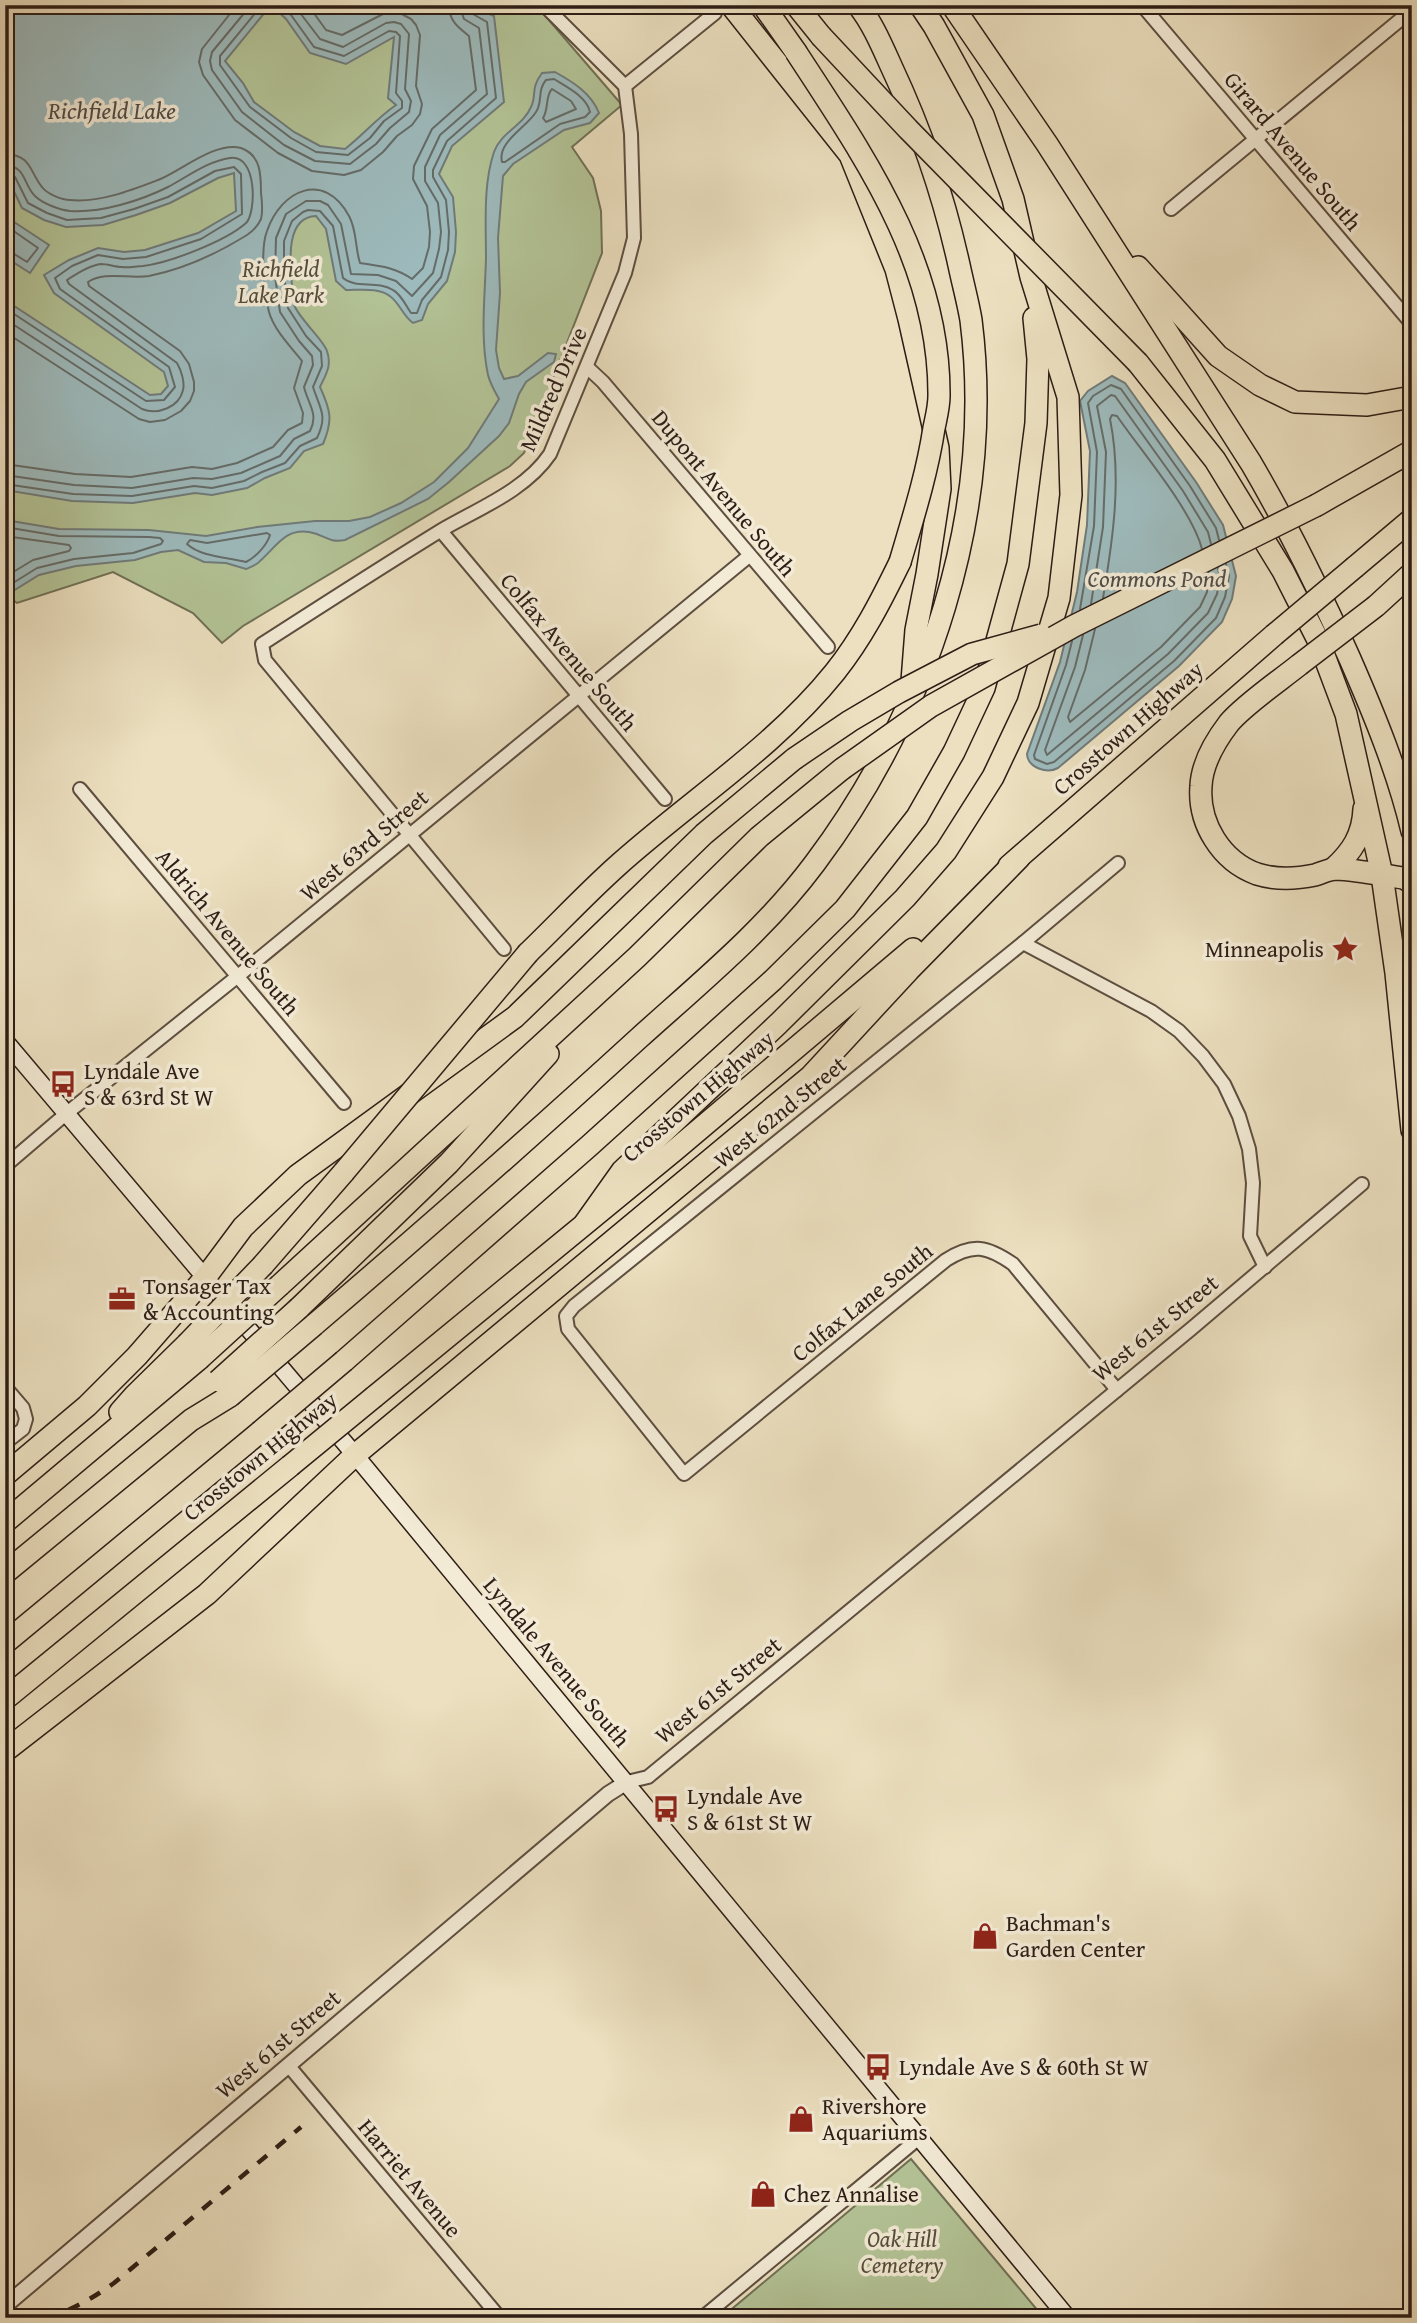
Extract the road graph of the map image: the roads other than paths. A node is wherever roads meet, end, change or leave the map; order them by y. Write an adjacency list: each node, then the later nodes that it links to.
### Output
1 (544, 5): 10 (street)
2 (763, 5): 50 (highway, bridge)
3 (796, 5): 28 (highway, bridge)
4 (858, 5): 26 (highway)
5 (920, 5): 14 (highway)
6 (952, 5): 12 (highway)
7 (1142, 5): 11 (street, Girard Avenue South)
8 (723, 9): 10 (street); 26 (highway)
9 (1412, 10): 11 (street)
10 (625, 86): 16 (street, Mildred Drive)
11 (1255, 139): 13 (street); 15 (street, Girard Avenue South)
12 (1047, 144): 17 (highway); 30 (highway)
13 (1171, 209)
14 (1031, 277): 47 (highway); 60 (highway, bridge)
15 (1412, 324)
16 (587, 367): 20 (street, Mildred Drive); 21 (street, Dupont Avenue South)
17 (1412, 397)
18 (1412, 452): 23 (highway, bridge)
19 (1412, 519): 32 (highway, Crosstown Highway, bridge)
20 (441, 531): 25 (street, Colfax Avenue South); 31 (street, Mildred Drive)
21 (749, 556): 24 (street, Dupont Avenue South); 25 (street, West 63rd Street)
22 (1412, 573): 34 (highway, bridge)
23 (1074, 626): 39 (highway, bridge); 49 (highway, bridge)
24 (828, 648)
25 (578, 696): 29 (street, Colfax Avenue South); 31 (street, West 63rd Street)
26 (911, 700): 52 (highway, bridge)
27 (80, 789): 40 (street, Aldrich Avenue South)
28 (1365, 793): 34 (highway); 35 (highway)
29 (665, 799)
30 (1412, 831)
31 (409, 834): 38 (street); 40 (street, West 63rd Street)
32 (1019, 858): 47 (highway, Crosstown Highway); 55 (highway)
33 (1118, 863): 37 (street, West 62nd Street)
34 (1333, 869): 35 (highway)
35 (1382, 875): 36 (highway); 44 (highway)
36 (1412, 883)
37 (1023, 943): 48 (street); 56 (street, West 62nd Street)
38 (504, 949)
39 (637, 957): 50 (highway, bridge); 52 (highway, bridge)
40 (239, 976): 42 (street, Aldrich Avenue South); 43 (street, West 63rd Street)
41 (5, 1041): 43 (main road, Lyndale Avenue South)
42 (344, 1103)
43 (67, 1113): 45 (street, West 63rd Street); 49 (main road, Lyndale Avenue South)
44 (1412, 1130)
45 (5, 1166)
46 (1362, 1184): 48 (street, West 61st Street)
47 (585, 1223): 61 (highway, Crosstown Highway, bridge)
48 (1265, 1267): 53 (street, West 61st Street)
49 (205, 1278): 55 (main road, Lyndale Avenue South); 57 (highway)
50 (193, 1351): 58 (highway)
51 (5, 1387): 54 (street)
52 (224, 1389): 59 (highway)
53 (1118, 1390): 56 (street, Colfax Lane South); 63 (street, West 61st Street)
54 (5, 1443)
55 (355, 1455): 62 (highway); 63 (main road, Lyndale Avenue South)
56 (684, 1474)
57 (5, 1475)
58 (5, 1522)
59 (5, 1573)
60 (5, 1643)
61 (5, 1699)
62 (5, 1751)
63 (627, 1782): 64 (street, West 61st Street); 65 (main road, Lyndale Avenue South)
64 (288, 2065): 66 (street, West 61st Street); 67 (street, Harriet Avenue)
65 (919, 2138): 68 (street); 69 (main road, Lyndale Avenue South)
66 (5, 2306)
67 (499, 2318)
68 (702, 2318)
69 (1068, 2318)

